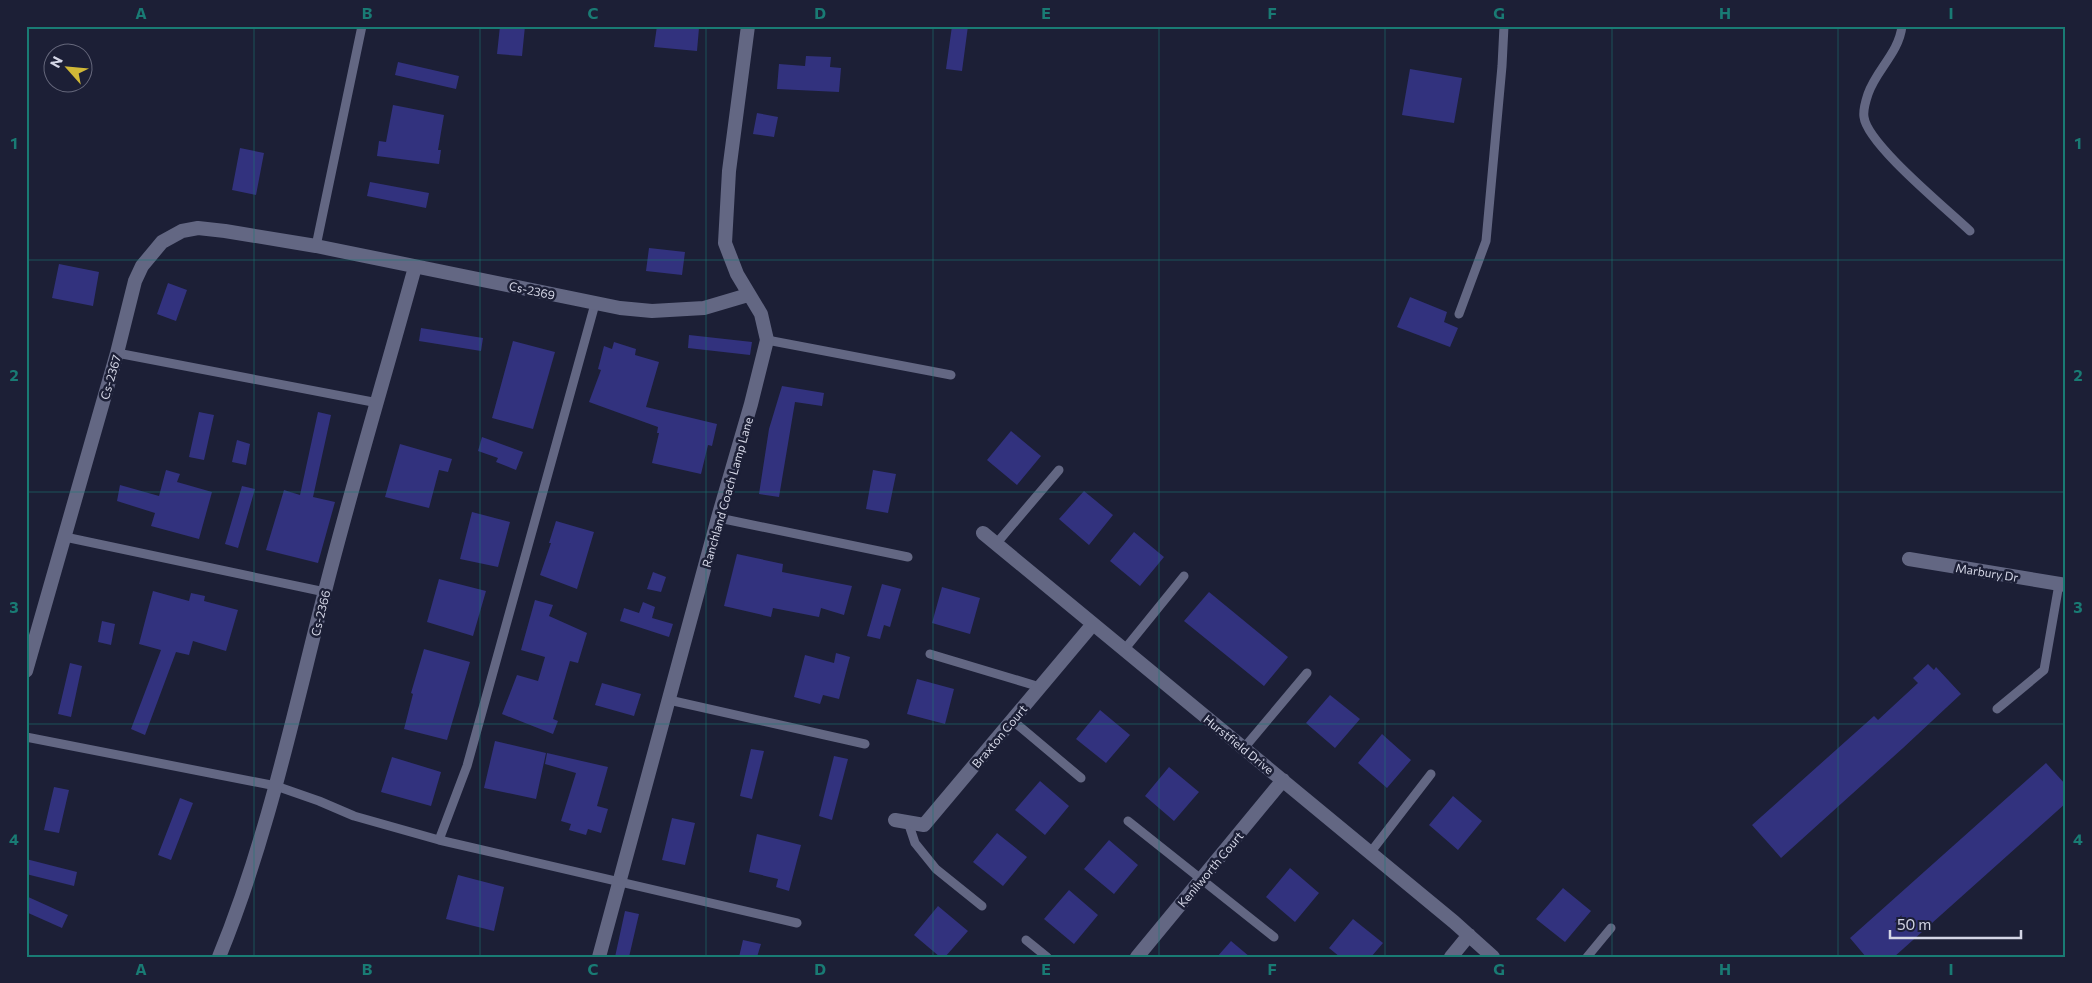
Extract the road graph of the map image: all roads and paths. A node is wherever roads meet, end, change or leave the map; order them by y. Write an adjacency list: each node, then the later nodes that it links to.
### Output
1 (362, 26): 6 (lane)
2 (748, 26): 8 (street, Ranchland Coach Lamp Lane)
3 (1504, 26): 10 (lane)
4 (1902, 26): 5 (lane)
5 (1970, 231)
6 (316, 246): 7 (street, Cs-2369); 12 (street, Cs-2367)
7 (415, 267): 9 (street, Cs-2369); 14 (street, Cs-2366)
8 (748, 294): 9 (street, Cs-2369); 11 (street, Ranchland Coach Lamp Lane)
9 (595, 304): 43 (lane)
10 (1459, 314)
11 (767, 340): 13 (lane); 16 (street, Ranchland Coach Lamp Lane)
12 (117, 353): 14 (lane); 18 (street, Cs-2367)
13 (950, 375)
14 (378, 403): 24 (street, Cs-2366)
15 (1059, 470): 19 (lane)
16 (719, 518): 20 (lane); 31 (street, Ranchland Coach Lamp Lane)
17 (983, 533): 19 (street, Hurstfield Drive)
18 (65, 537): 24 (lane); 28 (street, Cs-2367)
19 (996, 544): 25 (street, Hurstfield Drive)
20 (908, 557)
21 (1909, 559): 23 (street, Marbury Dr)
22 (1184, 576): 26 (lane)
23 (2063, 584): 32 (lane)
24 (324, 592): 40 (street, Cs-2366)
25 (1093, 624): 26 (street, Hurstfield Drive); 30 (street, Braxton Court)
26 (1124, 650): 36 (street, Hurstfield Drive)
27 (930, 654): 30 (lane)
28 (26, 671)
29 (1307, 673): 36 (lane)
30 (1040, 687): 33 (street, Braxton Court)
31 (669, 700): 35 (lane); 46 (street, Ranchland Coach Lamp Lane)
32 (1997, 708)
33 (1012, 720): 38 (lane); 41 (street, Braxton Court)
34 (26, 737): 40 (lane)
35 (865, 744)
36 (1244, 748): 39 (street, Hurstfield Drive)
37 (1431, 774): 44 (lane)
38 (1081, 778)
39 (1283, 780): 44 (street, Hurstfield Drive); 45 (street, Kenilworth Court)
40 (276, 786): 43 (lane); 53 (street, Cs-2366)
41 (901, 821): 47 (lane)
42 (1128, 821): 45 (lane)
43 (440, 840): 46 (lane)
44 (1370, 853): 50 (street, Hurstfield Drive)
45 (1200, 880): 51 (lane); 56 (street, Kenilworth Court)
46 (618, 882): 48 (lane); 54 (street, Ranchland Coach Lamp Lane)
47 (982, 906)
48 (797, 923)
49 (1611, 928): 59 (lane)
50 (1469, 935): 57 (street); 58 (street, Hurstfield Drive)
51 (1274, 937)
52 (1026, 940): 55 (lane)
53 (219, 957)
54 (599, 957)
55 (1047, 957)
56 (1137, 957)
57 (1451, 957)
58 (1493, 957)
59 (1586, 957)

